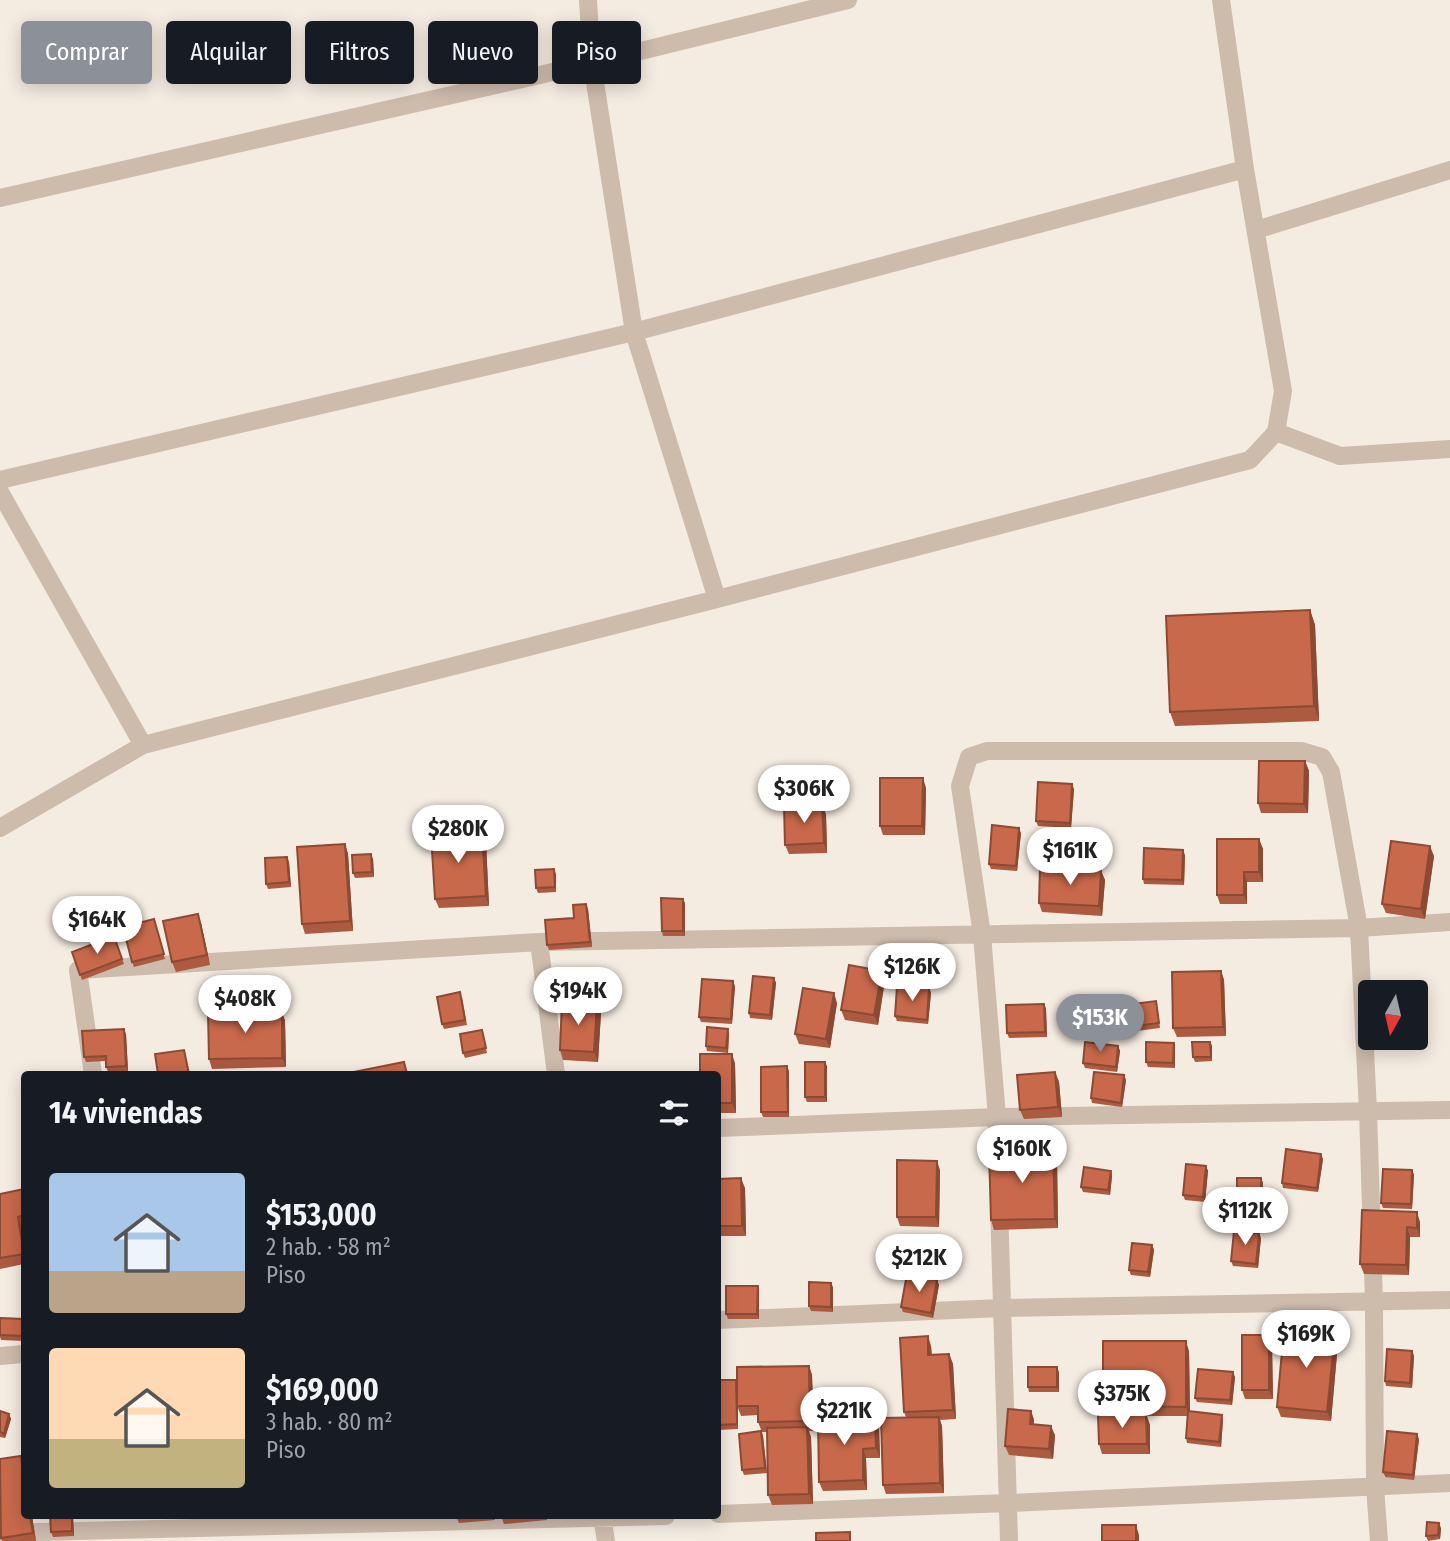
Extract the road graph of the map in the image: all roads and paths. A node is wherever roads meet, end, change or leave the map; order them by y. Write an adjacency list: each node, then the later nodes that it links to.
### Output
1 (588, 0): 4 (street)
2 (848, 0): 5 (street)
3 (1221, 0): 8 (street)
4 (589, 21)
5 (641, 51)
6 (552, 72): 10 (street)
7 (595, 84): 12 (street)
8 (1245, 169): 11 (street); 12 (street)
9 (1450, 170): 11 (street)
10 (0, 198)
11 (1256, 230): 13 (street)
12 (635, 332): 15 (street); 17 (street)
13 (1276, 432): 14 (street); 17 (street)
14 (1450, 449)
15 (0, 480)
16 (0, 492): 18 (street)
17 (718, 599): 18 (street)
18 (143, 745): 19 (street)
19 (0, 828)
20 (1450, 922): 21 (street)
21 (1359, 928): 22 (street); 22 (street); 27 (street)
22 (982, 935): 23 (street); 28 (street)
23 (539, 942): 24 (street); 25 (street)
24 (93, 1071)
25 (556, 1071)
26 (1450, 1110): 27 (street)
27 (1368, 1111): 28 (street); 31 (street)
28 (997, 1117): 29 (street); 32 (street)
29 (721, 1128)
30 (1450, 1300): 31 (street)
31 (1374, 1302): 32 (street); 37 (street)
32 (1001, 1308): 33 (street); 38 (street)
33 (721, 1320)
34 (21, 1354): 35 (street)
35 (0, 1356)
36 (1450, 1483): 37 (street)
37 (1375, 1487): 38 (street); 45 (street)
38 (1008, 1503): 39 (street); 44 (street)
39 (721, 1514)
40 (527, 1519): 42 (street)
41 (602, 1519): 43 (street)
42 (0, 1533)
43 (606, 1541)
44 (1009, 1541)
45 (1379, 1541)

